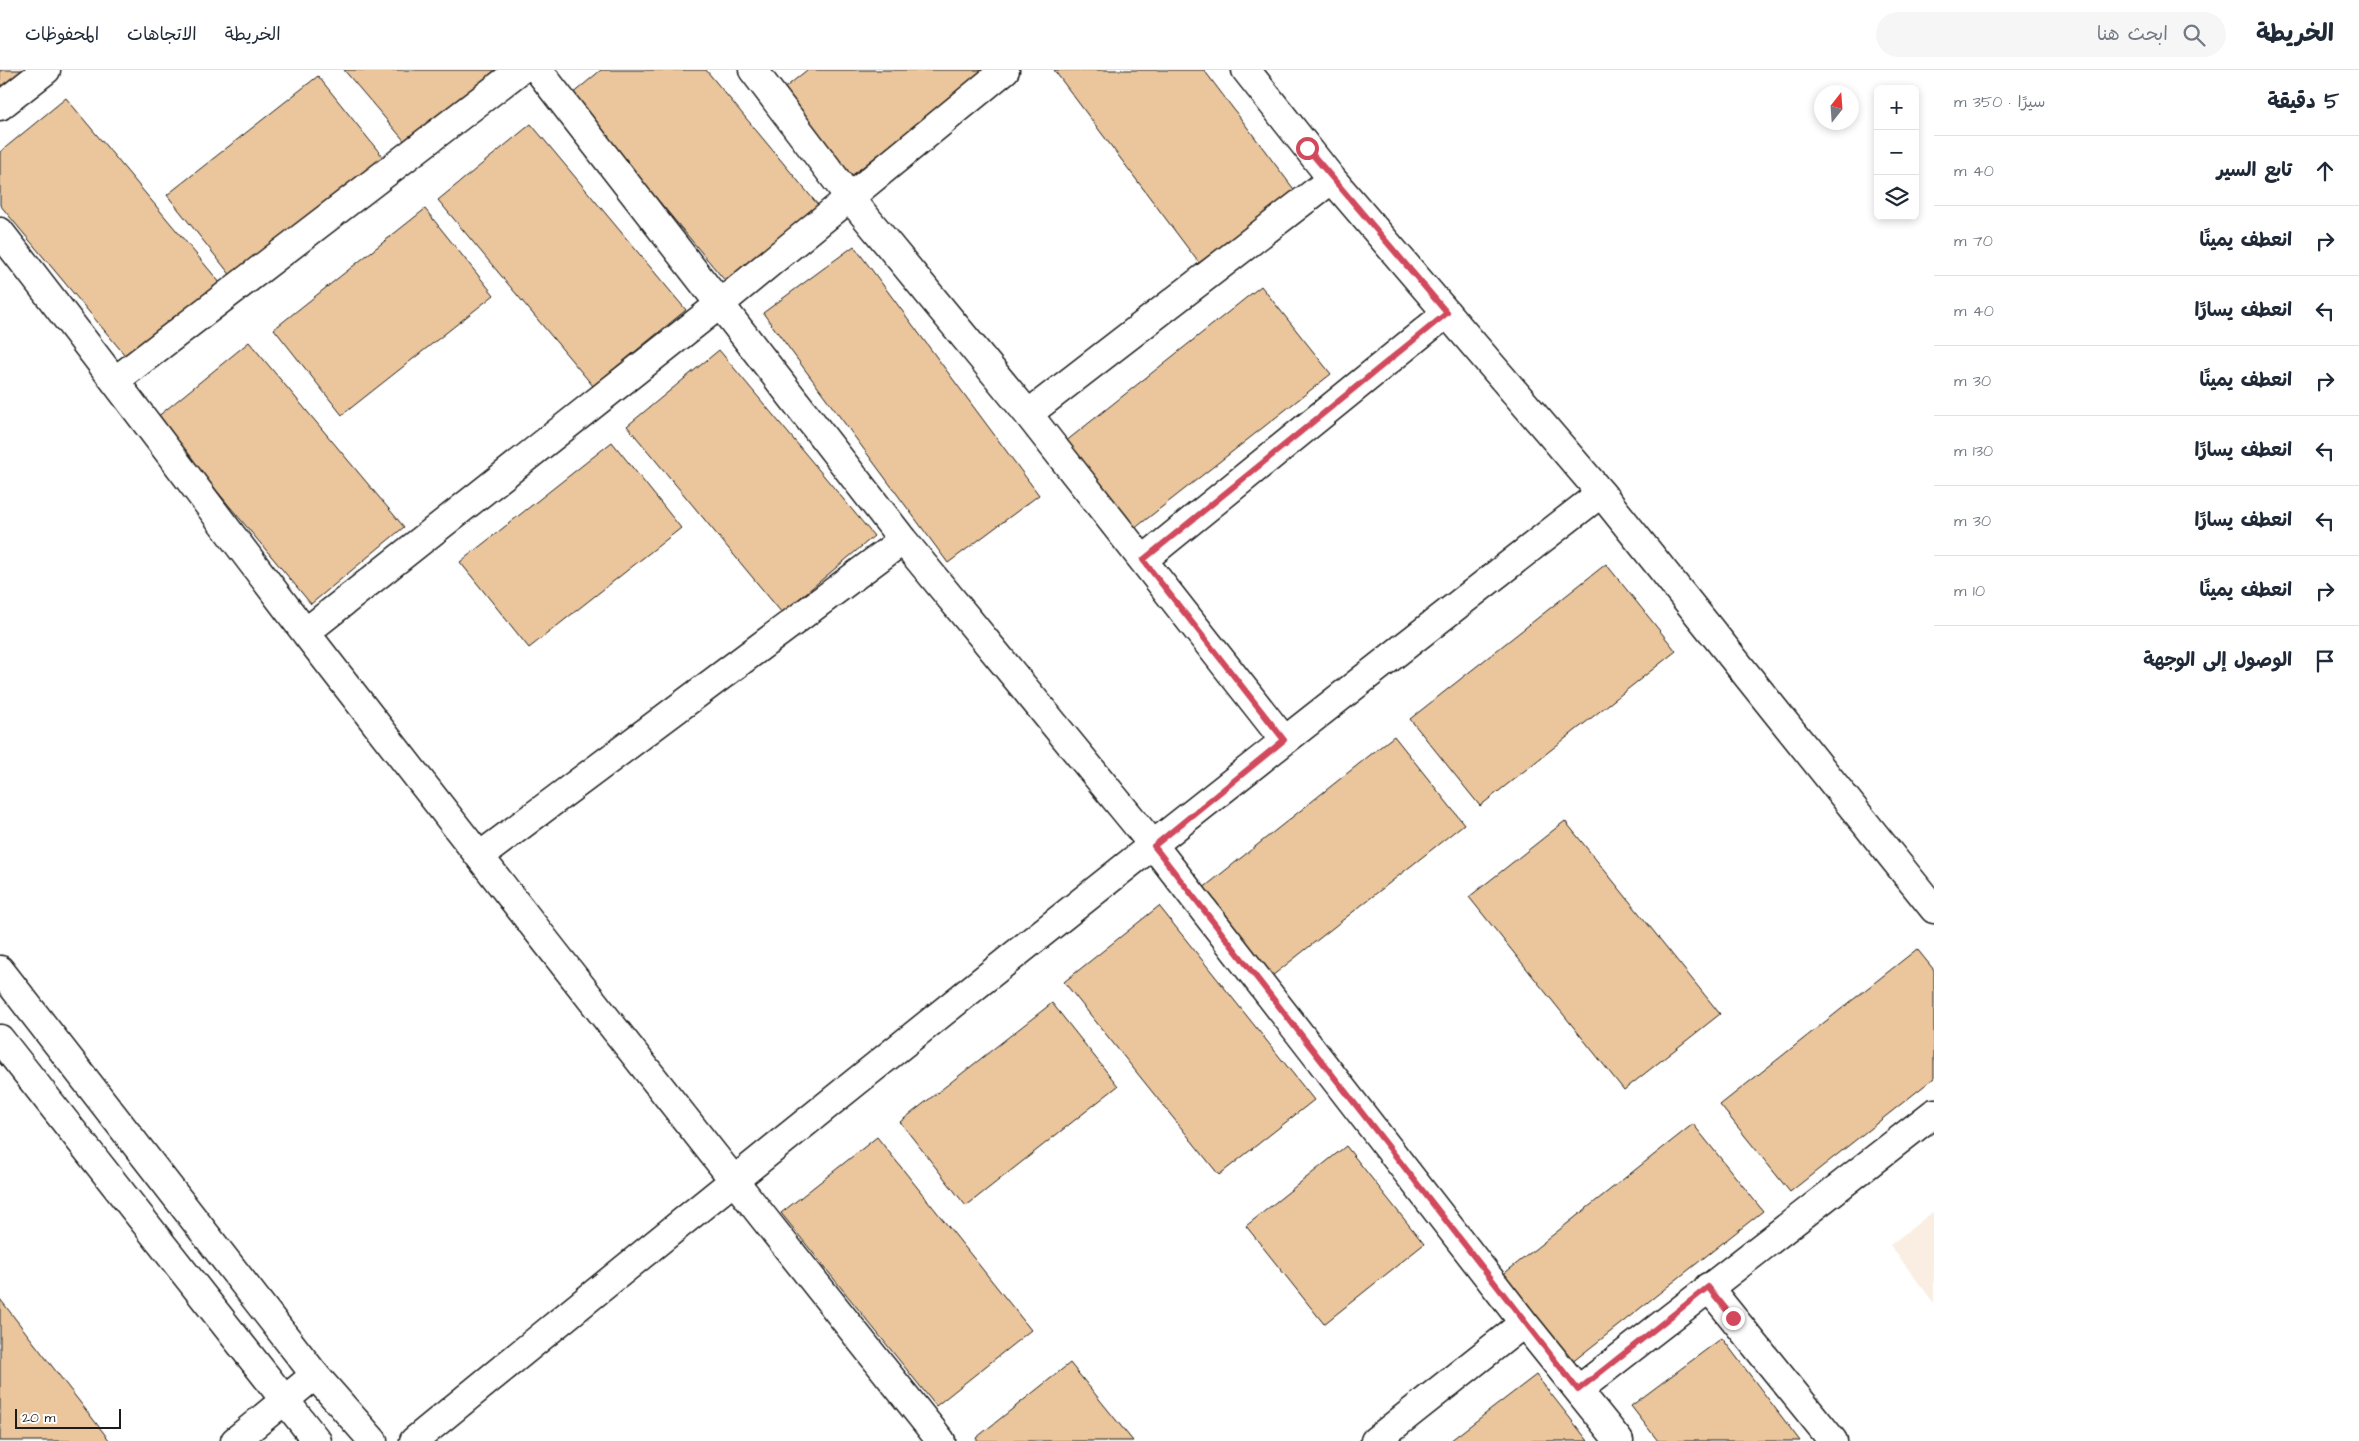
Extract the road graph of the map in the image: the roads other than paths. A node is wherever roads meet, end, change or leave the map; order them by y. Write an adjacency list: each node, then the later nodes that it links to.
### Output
1 (46, 70): 7 (street)
2 (520, 70): 13 (street)
3 (538, 70): 11 (street)
4 (753, 70): 9 (street)
5 (1006, 70): 9 (street)
6 (1246, 70): 8 (street)
7 (0, 106)
8 (1332, 178): 12 (street); 14 (street)
9 (850, 198): 11 (street); 14 (street)
10 (0, 232): 13 (street)
11 (720, 304): 16 (street); 18 (street)
12 (1447, 313): 15 (street); 17 (street)
13 (116, 380): 18 (street)
14 (1028, 414): 17 (street)
15 (1601, 493): 19 (street); 22 (street)
16 (903, 540): 20 (street); 21 (street)
17 (1143, 560): 19 (street)
18 (306, 632): 21 (street)
19 (1284, 740): 20 (street)
20 (1154, 846): 26 (street); 28 (street)
21 (480, 856): 26 (street)
22 (1934, 909)
23 (0, 970): 29 (street)
24 (5, 1055): 31 (street)
25 (1934, 1113): 27 (street)
26 (732, 1180): 35 (street); 36 (street)
27 (1708, 1287): 30 (street); 39 (street)
28 (1524, 1323): 30 (street); 37 (street)
29 (315, 1375): 31 (street); 34 (street)
30 (1578, 1390): 38 (street)
31 (285, 1400): 32 (street); 33 (street)
32 (235, 1441)
33 (317, 1441)
34 (373, 1441)
35 (414, 1441)
36 (941, 1441)
37 (1375, 1441)
38 (1619, 1441)
39 (1833, 1441)

